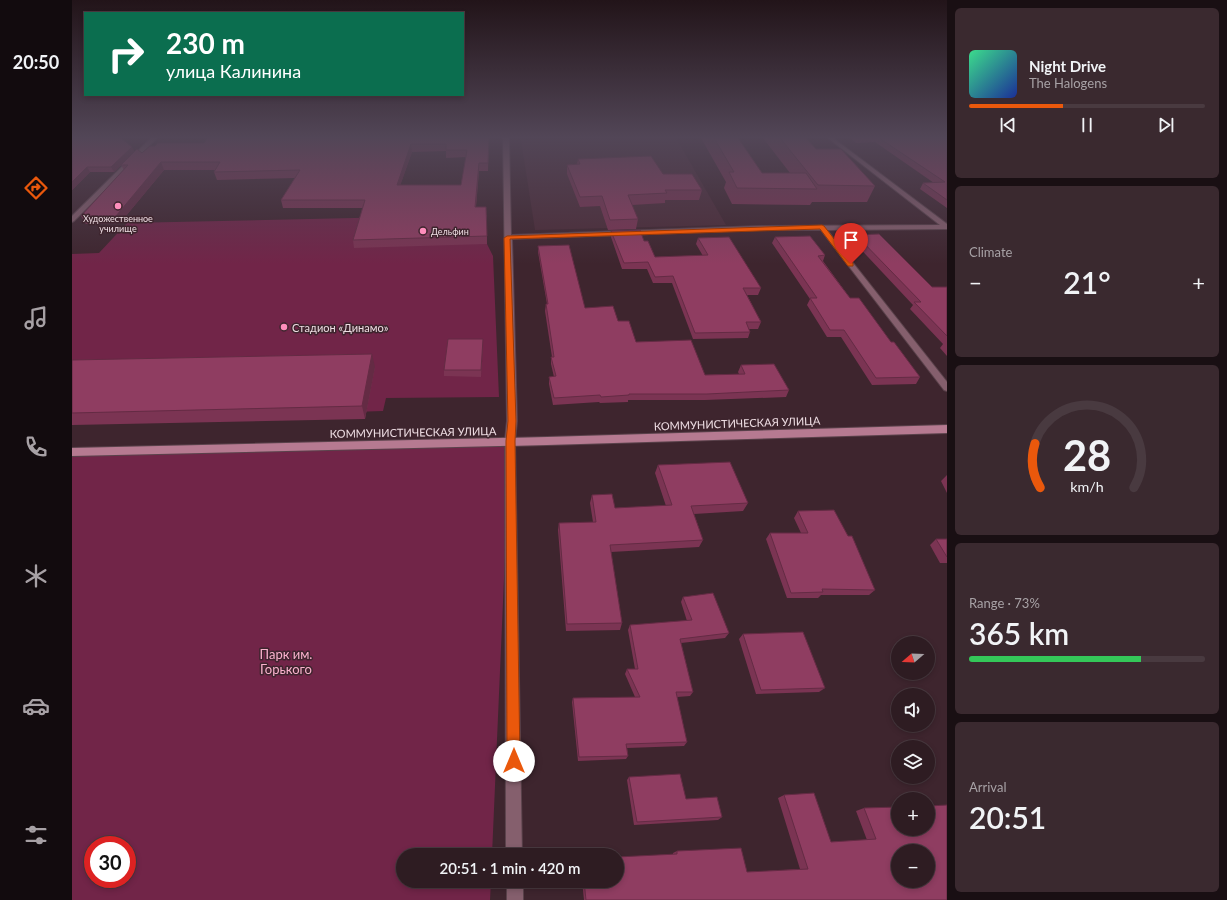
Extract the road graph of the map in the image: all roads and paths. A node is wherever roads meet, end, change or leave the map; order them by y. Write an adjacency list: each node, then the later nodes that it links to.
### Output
1 (112, 180): 4 (street)
2 (506, 180): 7 (street)
3 (885, 180): 6 (street)
4 (72, 220)
5 (822, 227): 6 (street); 7 (street); 8 (street)
6 (947, 227)
7 (507, 238): 10 (street)
8 (947, 388)
9 (947, 429): 10 (main road, КОММУНИСТИЧЕСКАЯ УЛИЦА)
10 (510, 441): 11 (main road, КОММУНИСТИЧЕСКАЯ УЛИЦА); 12 (street)
11 (72, 452)
12 (514, 848)
13 (515, 888): 14 (street)
14 (515, 900)

